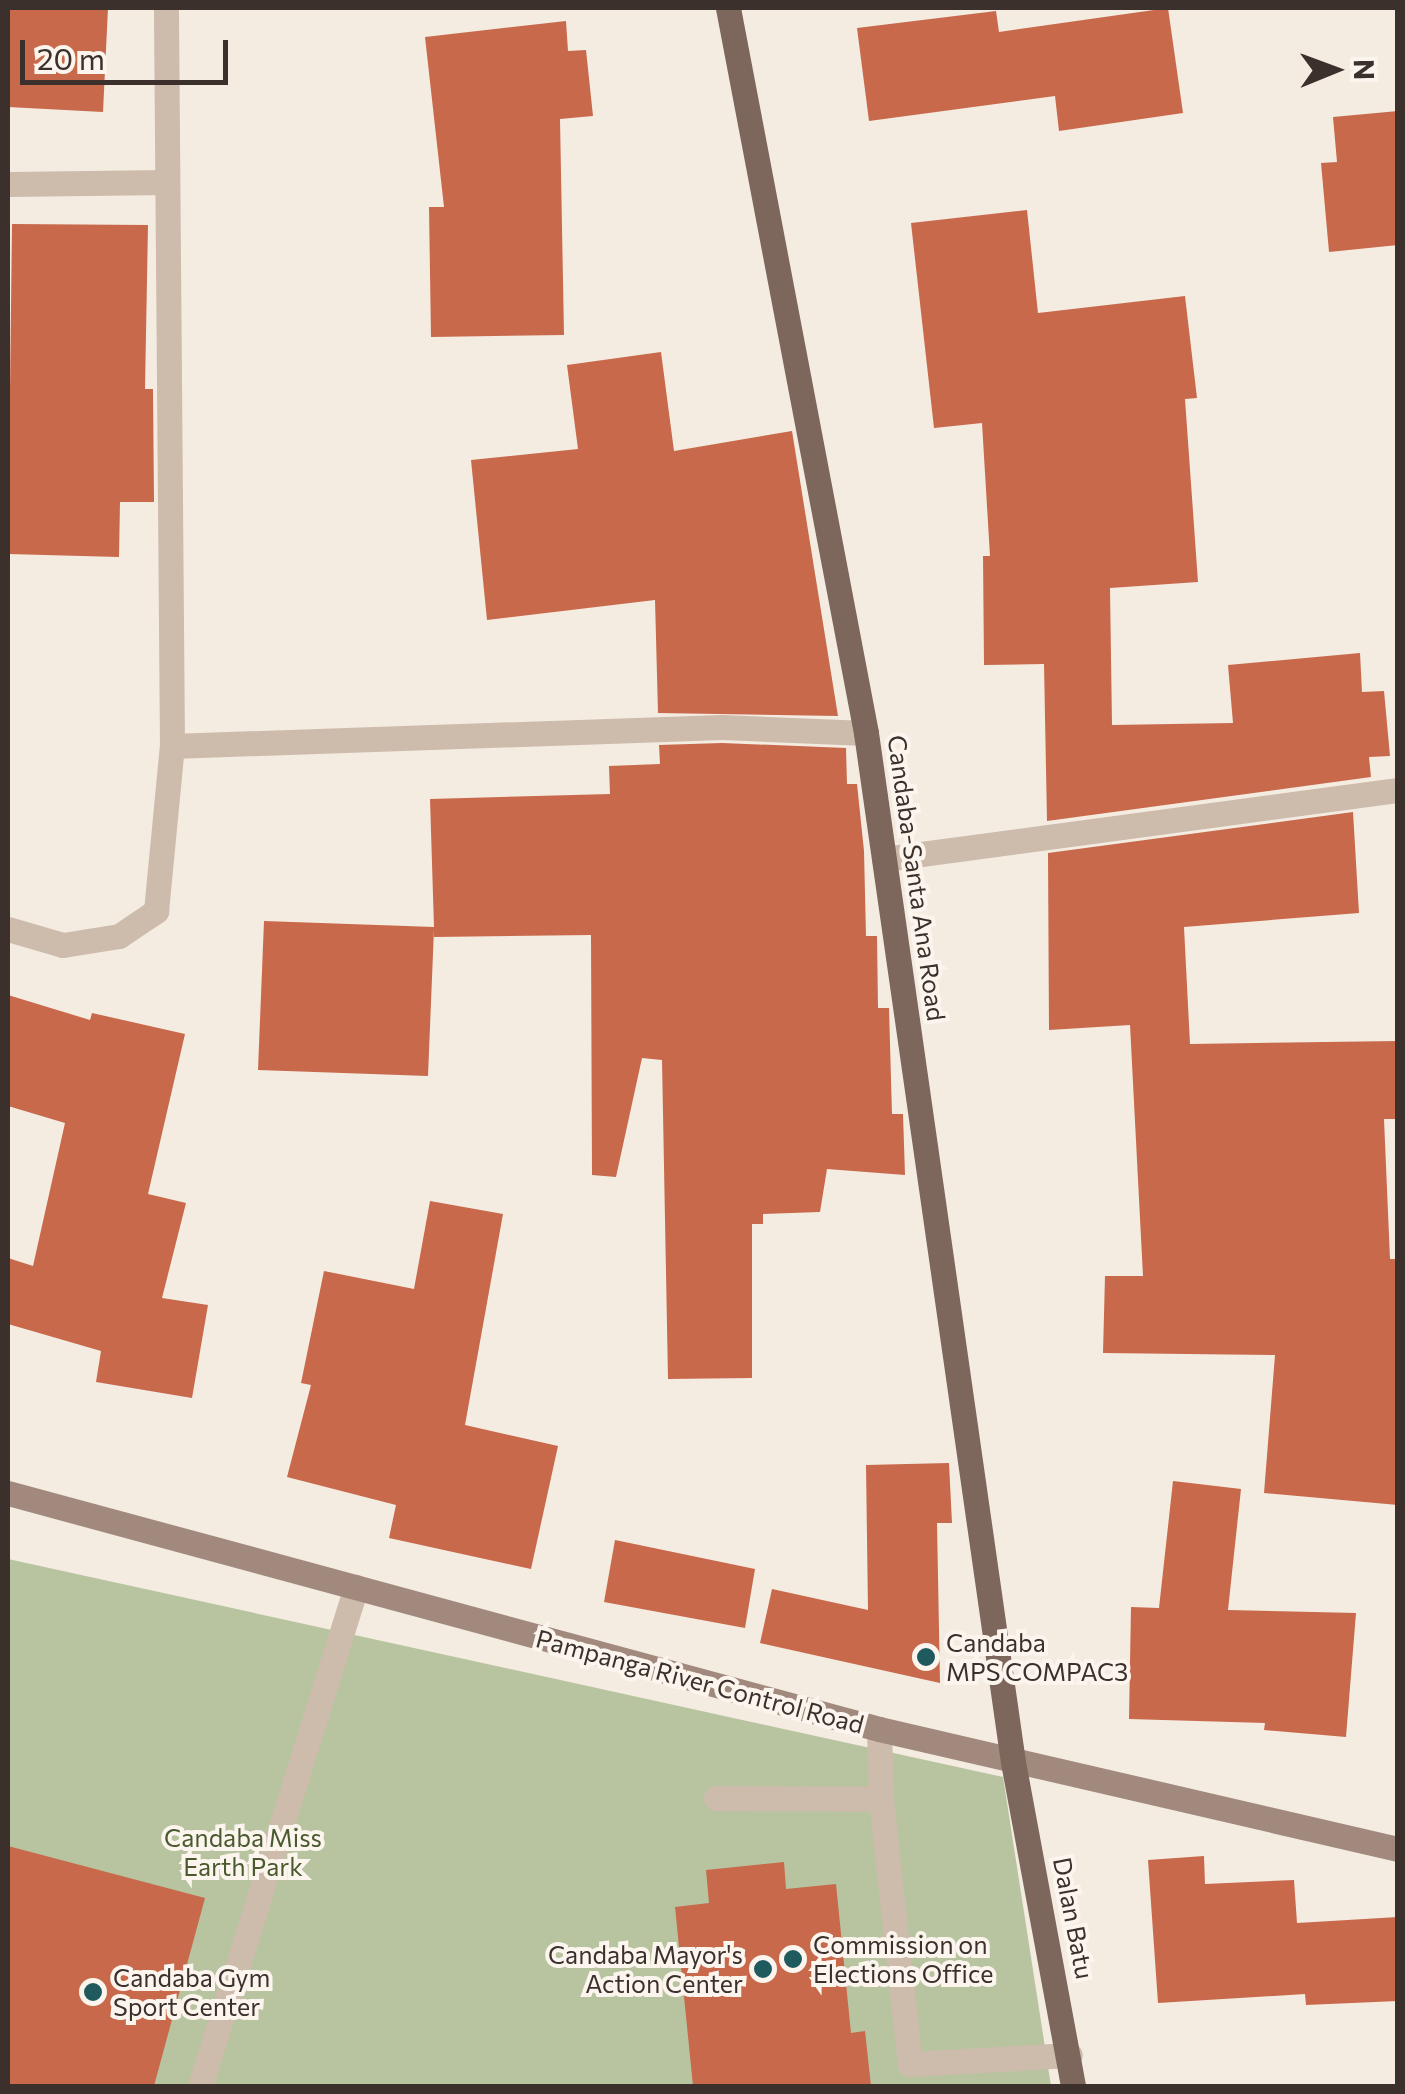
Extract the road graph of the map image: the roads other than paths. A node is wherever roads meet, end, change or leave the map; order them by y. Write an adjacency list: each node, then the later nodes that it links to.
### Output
1 (166, 8): 3 (street)
2 (728, 8): 5 (main road, Candaba-Santa Ana Road)
3 (167, 182): 4 (street); 6 (street)
4 (8, 184)
5 (866, 734): 6 (street); 8 (main road, Candaba-Santa Ana Road)
6 (172, 746): 9 (street)
7 (1398, 790): 8 (street)
8 (884, 859): 13 (main road, Candaba-Santa Ana Road)
9 (8, 929)
10 (8, 1493): 11 (main road, Pampanga River Control Road)
11 (356, 1587): 12 (main road, Pampanga River Control Road); 19 (street)
12 (880, 1729): 13 (main road, Pampanga River Control Road); 15 (street)
13 (1013, 1762): 16 (main road, Pampanga River Control Road); 17 (main road, Dalan Batu)
14 (716, 1798): 15 (street)
15 (881, 1799): 18 (street)
16 (1398, 1849)
17 (1070, 2055): 18 (street); 21 (main road, Dalan Batu)
18 (944, 2060): 20 (street)
19 (200, 2086)
20 (947, 2086)
21 (1073, 2086)

